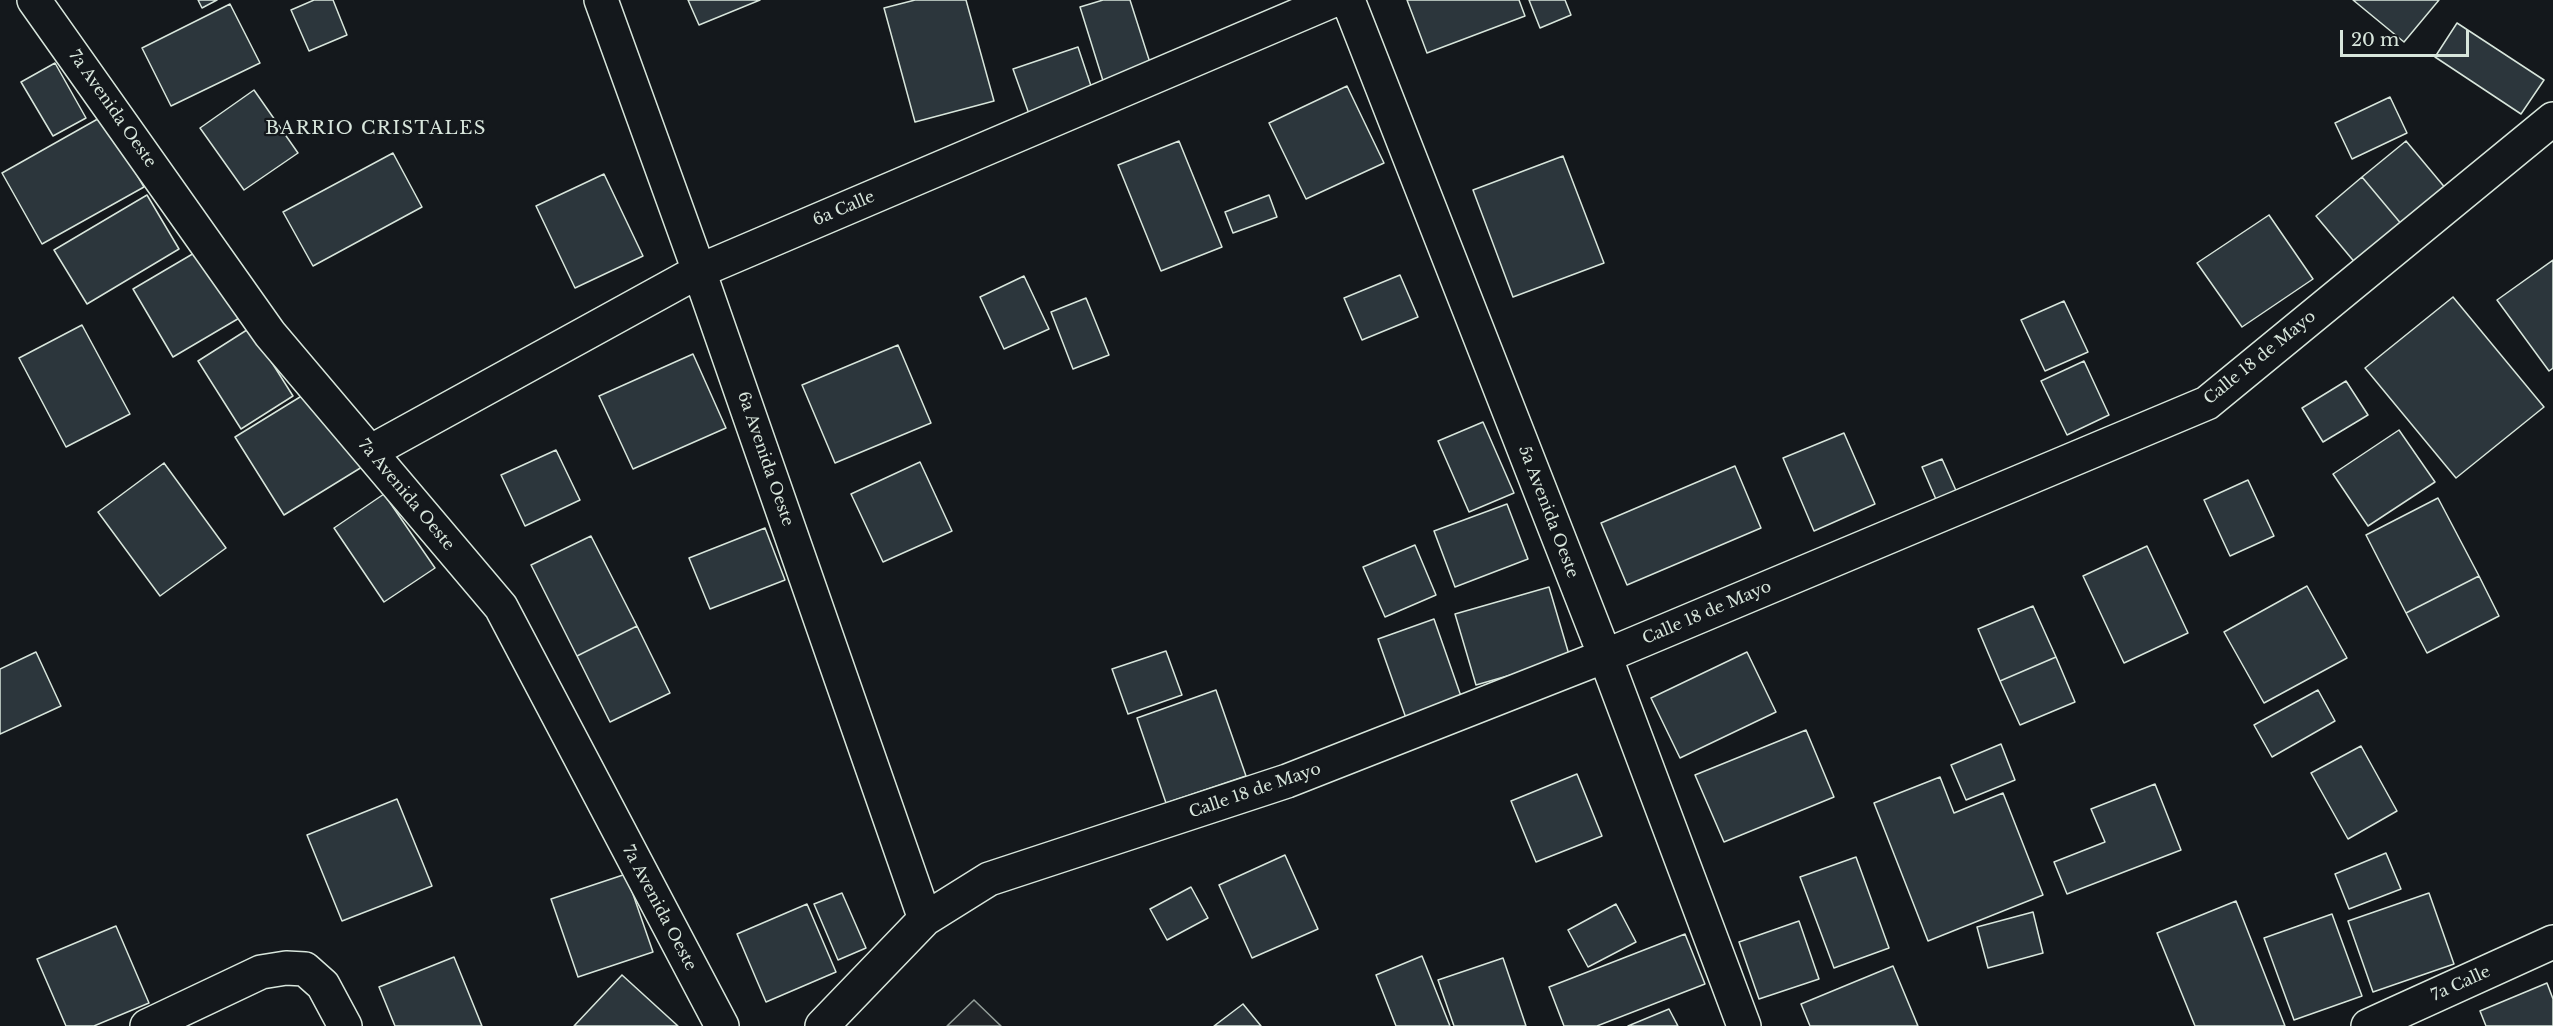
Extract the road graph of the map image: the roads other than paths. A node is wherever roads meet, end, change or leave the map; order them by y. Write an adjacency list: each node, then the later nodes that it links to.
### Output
1 (34, 0): 7 (street, 7a Avenida Oeste)
2 (601, 0): 6 (street, 6a Avenida Oeste)
3 (1334, 0): 6 (street, 6a Calle)
4 (1348, 0): 8 (street, 5a Avenida Oeste)
5 (2553, 119): 8 (street, Calle 18 de Mayo)
6 (699, 271): 7 (street, 6a Calle); 9 (street, 6a Avenida Oeste)
7 (370, 452): 13 (street, 7a Avenida Oeste)
8 (1605, 656): 9 (street, Calle 18 de Mayo); 15 (street, 5a Avenida Oeste)
9 (925, 918): 14 (street, Calle 18 de Mayo)
10 (2553, 942): 16 (street, 7a Calle)
11 (147, 1026): 12 (street)
12 (345, 1026)
13 (722, 1026)
14 (822, 1026)
15 (1744, 1026)
16 (2368, 1026)

